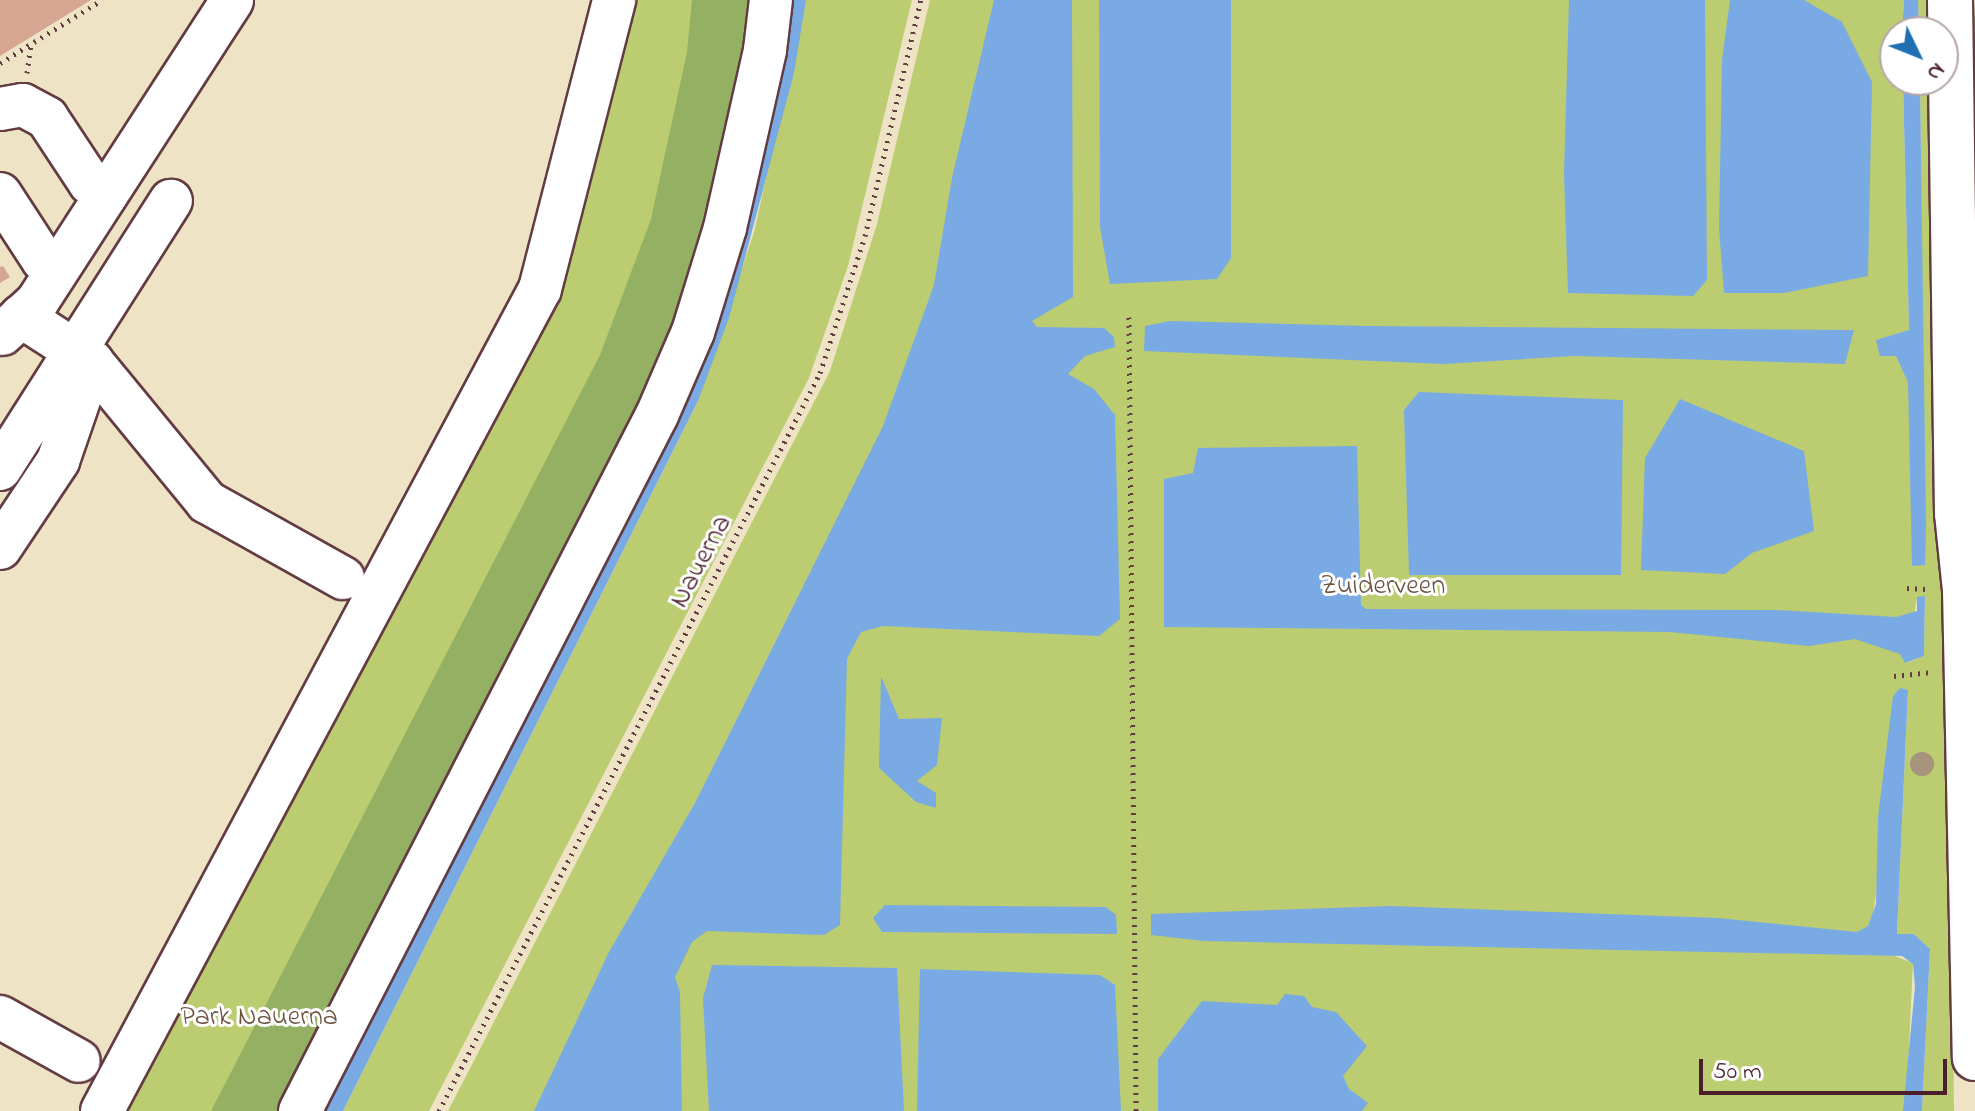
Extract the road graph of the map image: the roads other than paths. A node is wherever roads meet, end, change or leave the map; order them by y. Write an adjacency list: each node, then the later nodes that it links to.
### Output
1 (232, 0): 7 (lane)
2 (614, 0): 20 (lane)
3 (771, 0): 21 (lane)
4 (1950, 0): 16 (main road)
5 (0, 109): 7 (lane)
6 (0, 194): 9 (lane)
7 (106, 195): 9 (lane)
8 (171, 201): 11 (lane)
9 (57, 270): 10 (lane)
10 (11, 326): 11 (lane)
11 (84, 356): 12 (lane); 14 (lane); 15 (lane)
12 (0, 469)
13 (1975, 487): 16 (main road)
14 (0, 548)
15 (343, 578)
16 (1965, 590): 18 (main road)
17 (0, 1017): 19 (lane)
18 (1975, 1058)
19 (79, 1061)
20 (102, 1111)
21 (300, 1111)

